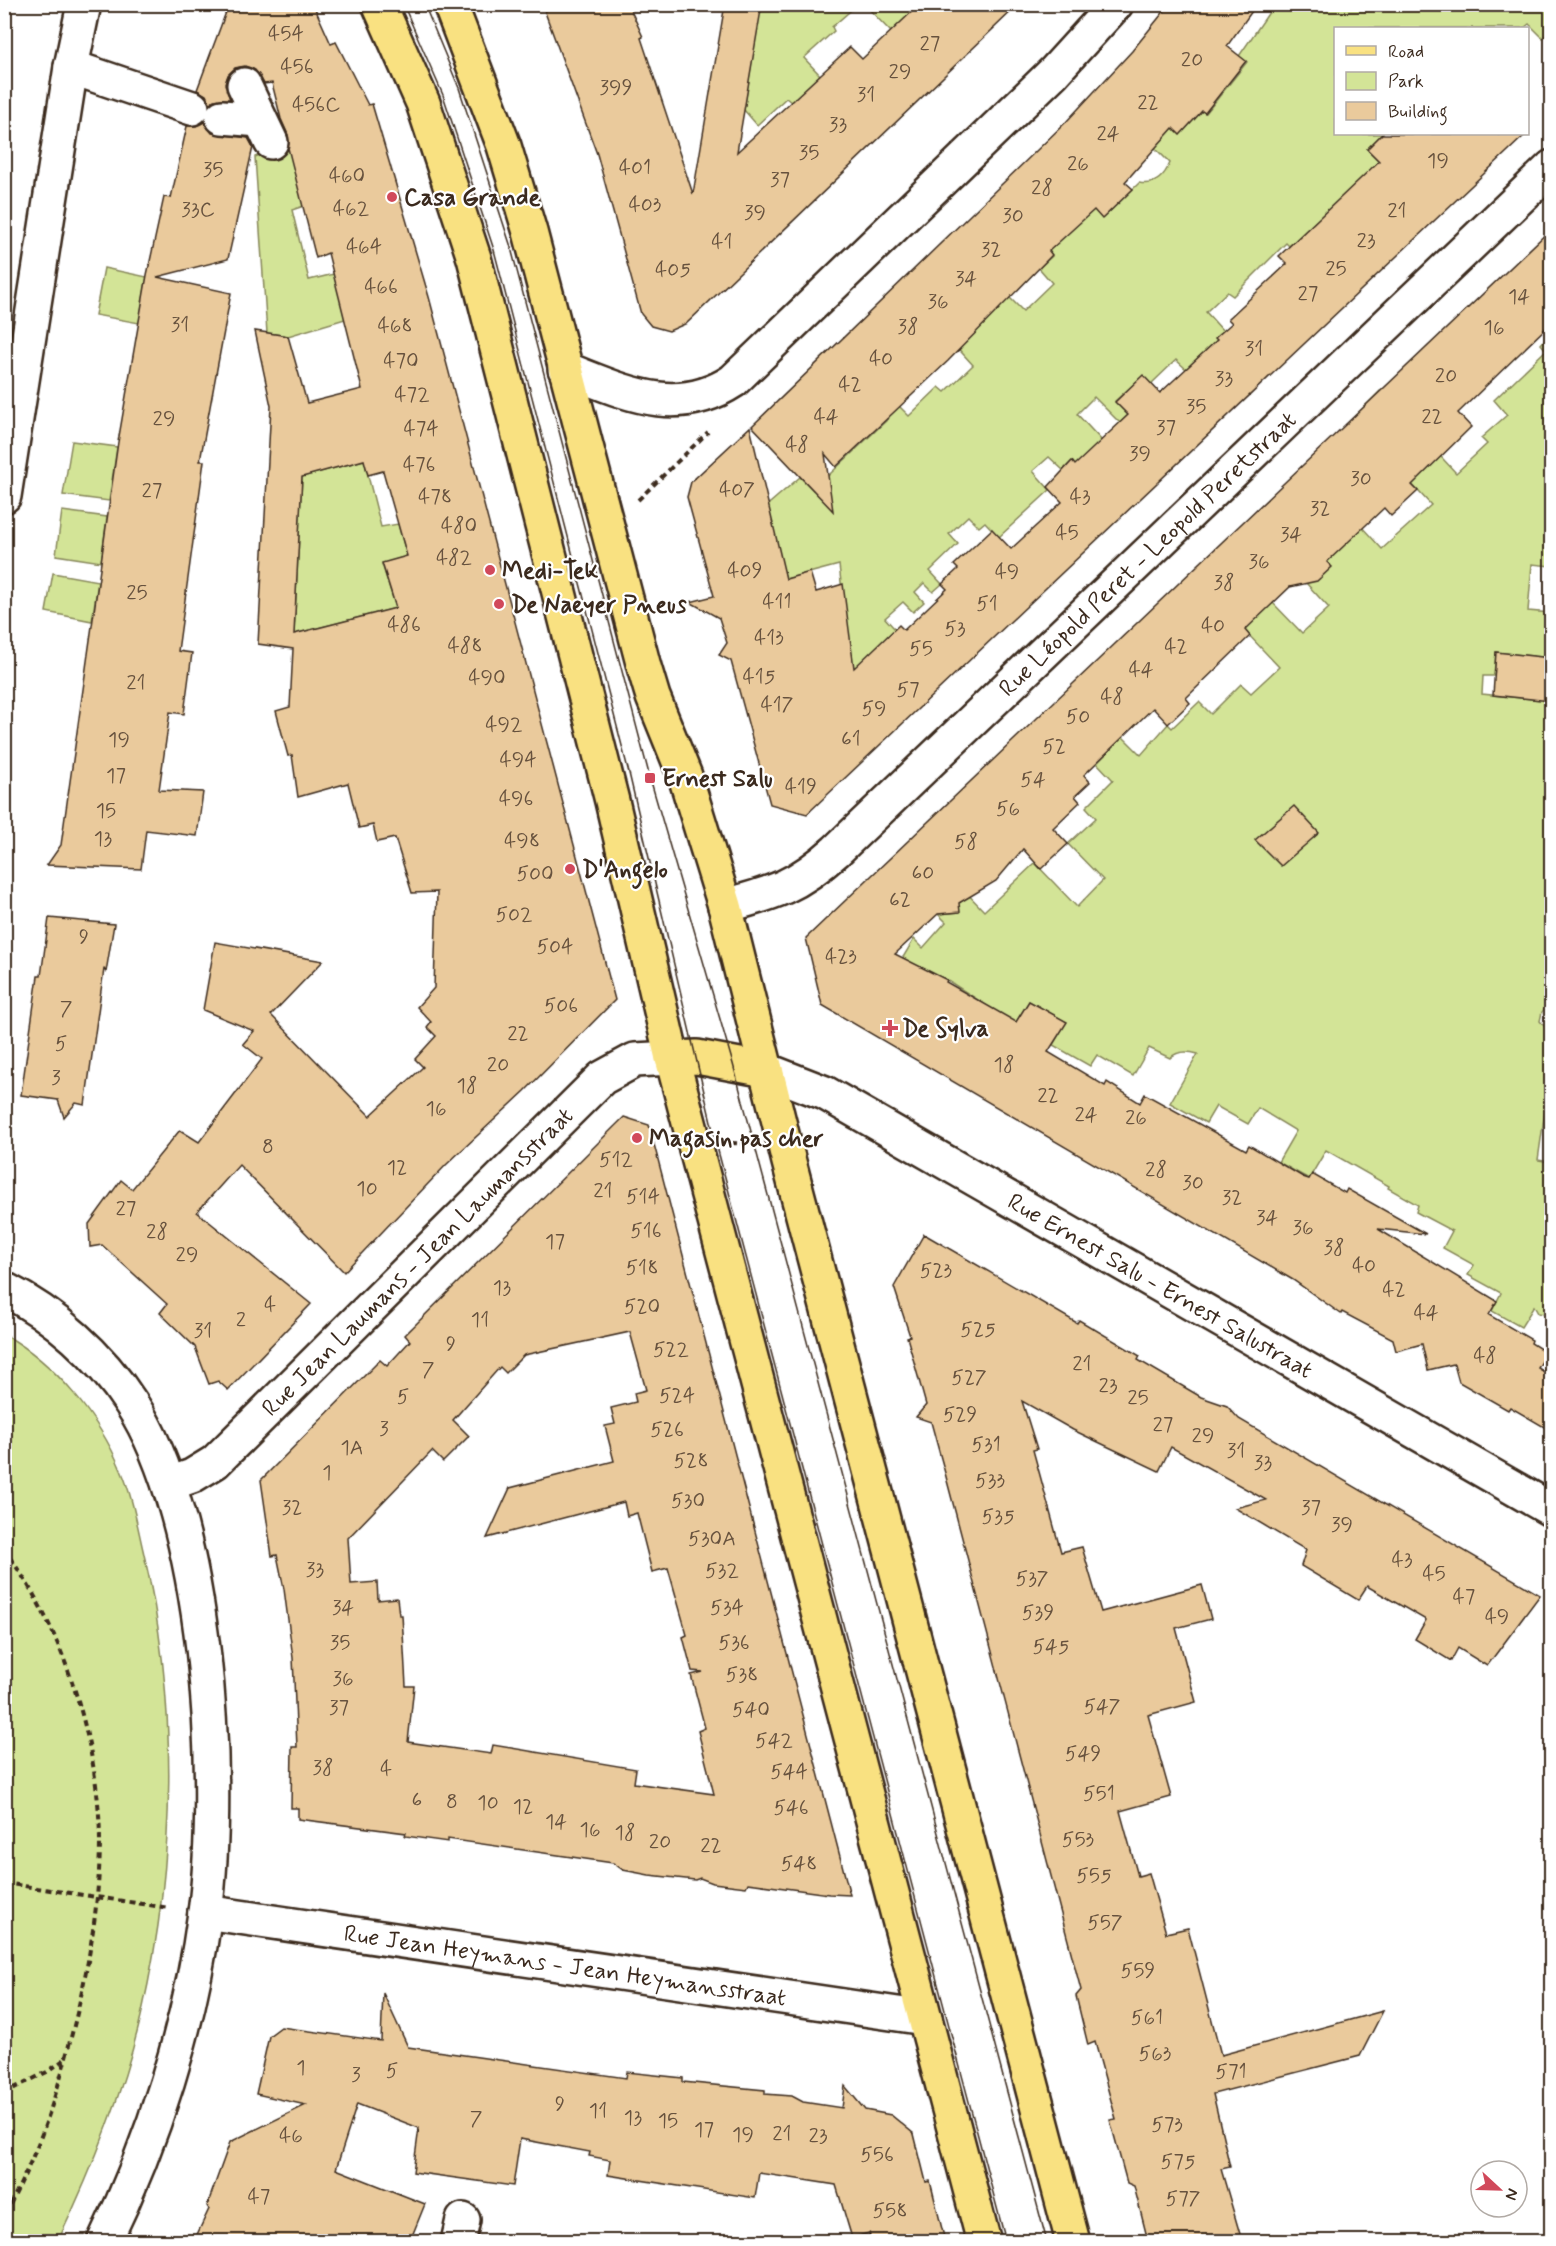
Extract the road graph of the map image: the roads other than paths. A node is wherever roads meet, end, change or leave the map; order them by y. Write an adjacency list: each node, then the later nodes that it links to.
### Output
1 (84, 4): 5 (street)
2 (379, 4): 11 (main road)
3 (450, 4): 8 (main road)
4 (1116, 4): 8 (street)
5 (71, 67): 6 (street); 9 (street)
6 (244, 85)
7 (1551, 167): 10 (street, Rue Léopold Peret - Leopold Peretstraat)
8 (565, 369): 10 (main road)
9 (4, 496)
10 (725, 906): 12 (main road)
11 (672, 1058): 12 (main road); 14 (street, Rue Jean Laumans - Jean Laumansstraat); 17 (main road)
12 (766, 1070): 15 (street, Rue Ernest Salu - Ernest Salustraat); 20 (main road)
13 (4, 1289): 14 (street)
14 (170, 1484): 16 (street)
15 (1551, 1510)
16 (205, 1912): 17 (street, Rue Jean Heymans - Jean Heymansstraat); 18 (street)
17 (925, 2018): 19 (main road)
18 (104, 2241)
19 (984, 2241)
20 (1073, 2241)

